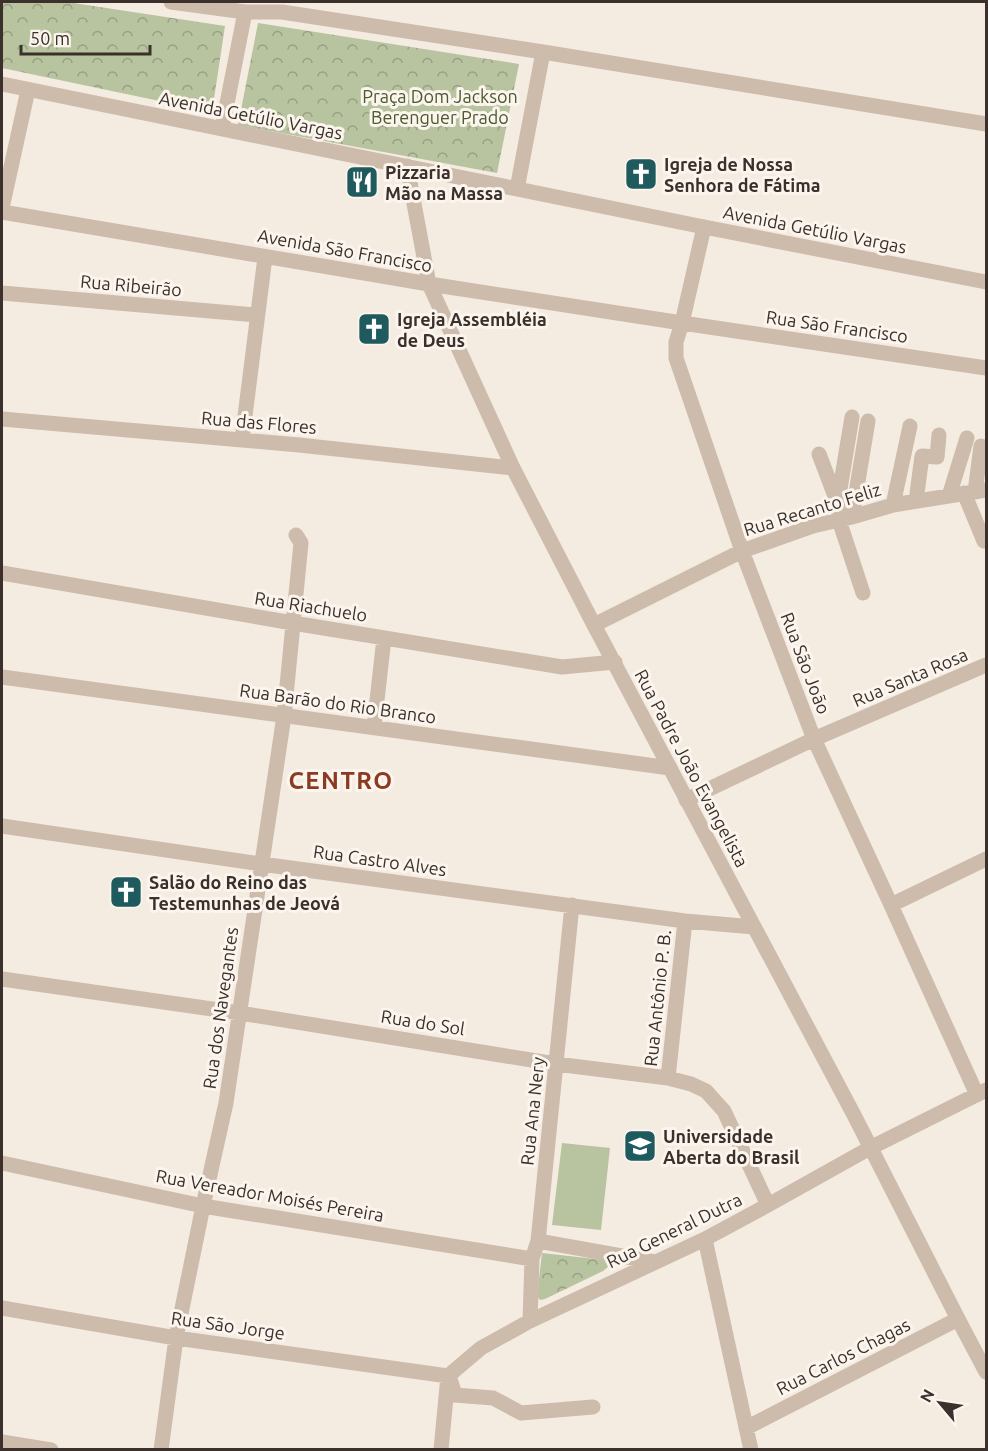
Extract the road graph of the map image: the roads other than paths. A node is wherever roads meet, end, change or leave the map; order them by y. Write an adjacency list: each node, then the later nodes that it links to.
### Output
1 (171, 2): 2 (street)
2 (245, 12): 3 (street); 7 (street)
3 (543, 52): 6 (street); 9 (street)
4 (2, 84): 5 (street, Avenida Getúlio Vargas)
5 (28, 90): 7 (street, Avenida Getúlio Vargas); 10 (street)
6 (987, 124)
7 (222, 129): 8 (street, Avenida Getúlio Vargas)
8 (407, 166): 9 (street, Avenida Getúlio Vargas); 14 (street, Rua Padre João Evangelista)
9 (517, 189): 11 (street, Avenida Getúlio Vargas)
10 (2, 210): 12 (street, Avenida São Francisco)
11 (704, 227): 13 (street, Avenida Getúlio Vargas); 17 (street, Rua São João)
12 (265, 257): 14 (street, Avenida São Francisco); 16 (street)
13 (987, 282)
14 (429, 284): 17 (street, Avenida São Francisco); 28 (street, Rua Padre João Evangelista)
15 (2, 292): 16 (street, Rua Ribeirão)
16 (257, 315): 25 (street)
17 (682, 323): 18 (street, Rua São Francisco); 36 (street, Rua São João)
18 (987, 368)
19 (852, 417): 31 (street)
20 (2, 419): 25 (street, Rua das Flores)
21 (868, 421): 33 (street)
22 (910, 426): 32 (street)
23 (939, 435): 30 (street)
24 (967, 438): 29 (street)
25 (242, 440): 28 (street, Rua das Flores)
26 (981, 446): 29 (street)
27 (819, 454): 31 (street)
28 (513, 468): 40 (street, Rua Padre João Evangelista)
29 (969, 493): 30 (street, Rua Recanto Feliz); 35 (street)
30 (916, 501): 32 (street, Rua Recanto Feliz)
31 (838, 504): 33 (street)
32 (893, 505): 33 (street, Rua Recanto Feliz)
33 (846, 518): 36 (street, Rua Recanto Feliz); 38 (street)
34 (296, 535): 39 (street, Rua dos Navegantes)
35 (984, 541)
36 (742, 551): 40 (street, Rua Recanto Feliz); 47 (street, Rua São João)
37 (2, 573): 39 (street, Rua Riachuelo)
38 (863, 593)
39 (293, 623): 41 (street, Rua Riachuelo); 45 (street, Rua dos Navegantes)
40 (594, 625): 42 (street, Rua Padre João Evangelista)
41 (384, 638): 42 (street, Rua Riachuelo); 46 (street)
42 (615, 662): 48 (street, Rua Padre João Evangelista)
43 (987, 665): 47 (street, Rua Santa Rosa)
44 (2, 677): 45 (street, Rua Barão do Rio Branco)
45 (284, 716): 46 (street, Rua Barão do Rio Branco); 52 (street, Rua dos Navegantes)
46 (374, 727): 48 (street, Rua Barão do Rio Branco)
47 (814, 740): 49 (street, Rua Santa Rosa); 54 (street, Rua São João)
48 (670, 768): 49 (street, Rua Padre João Evangelista)
49 (686, 800): 56 (street, Rua Padre João Evangelista)
50 (2, 826): 52 (street, Rua Castro Alves)
51 (987, 859): 54 (street)
52 (261, 864): 53 (street, Rua Castro Alves); 58 (street, Rua dos Navegantes)
53 (572, 905): 55 (street, Rua Castro Alves); 59 (street, Rua Ana Nery)
54 (891, 905): 61 (street, Rua São João)
55 (685, 921): 56 (street, Rua Castro Alves); 60 (street, Rua Antônio P. B.)
56 (754, 927): 62 (street, Rua Padre João Evangelista)
57 (2, 979): 58 (street, Rua do Sol)
58 (240, 1013): 59 (street, Rua do Sol); 65 (street, Rua dos Navegantes)
59 (556, 1064): 60 (street, Rua do Sol); 67 (street, Rua Ana Nery)
60 (668, 1078): 64 (street, Rua do Sol)
61 (982, 1093): 62 (street, Rua General Dutra)
62 (870, 1148): 64 (street, Rua General Dutra); 71 (street, Rua Padre João Evangelista)
63 (2, 1163): 65 (street, Rua Vereador Moisés Pereira)
64 (768, 1205): 66 (street, Rua General Dutra)
65 (203, 1206): 68 (street, Rua Vereador Moisés Pereira); 73 (street, Rua dos Navegantes)
66 (705, 1239): 69 (street, Rua General Dutra); 77 (street)
67 (538, 1241): 68 (street, Rua Ana Nery); 69 (street)
68 (532, 1259): 72 (street, Rua Ana Nery)
69 (655, 1262): 72 (street, Rua General Dutra)
70 (2, 1308): 73 (street, Rua São Jorge)
71 (958, 1319): 74 (street, Rua Padre João Evangelista); 77 (street, Rua Carlos Chagas)
72 (530, 1321): 75 (street, Rua General Dutra)
73 (176, 1338): 75 (street, Rua São Jorge); 80 (street, Rua dos Navegantes)
74 (987, 1372)
75 (448, 1376): 76 (street); 81 (street)
76 (593, 1407)
77 (746, 1428): 82 (street)
78 (2, 1442): 79 (street)
79 (51, 1449)
80 (161, 1449)
81 (441, 1449)
82 (751, 1449)

